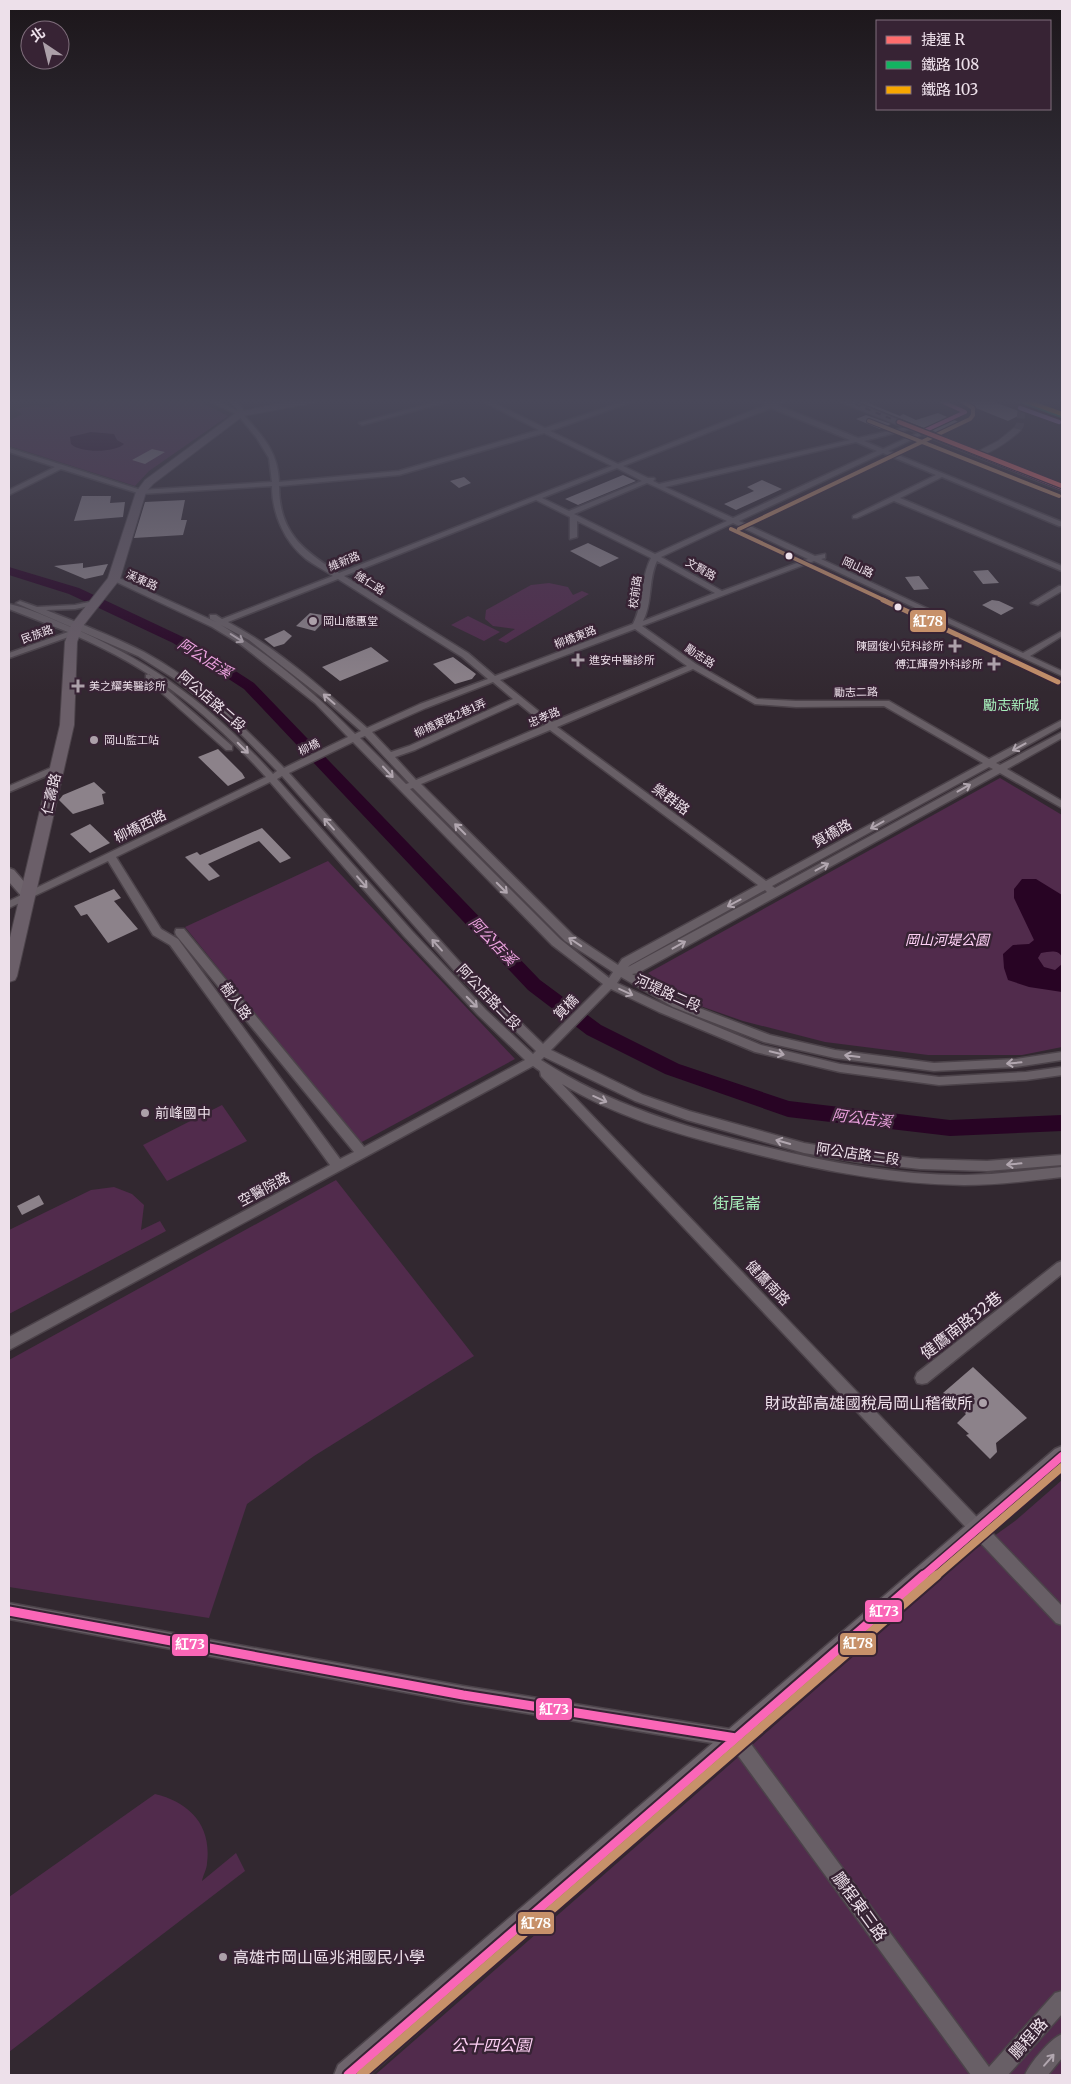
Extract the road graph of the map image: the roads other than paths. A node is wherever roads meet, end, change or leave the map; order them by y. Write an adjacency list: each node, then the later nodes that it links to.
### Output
1 (139, 497): 19 (main road)
2 (276, 497): 18 (street, 維仁路)
3 (535, 497): 10 (street, 文賢路); 18 (street, 維新路)
4 (613, 497): 10 (street)
5 (684, 497): 12 (street, 岡山路)
6 (692, 497): 12 (street, 岡山路)
7 (785, 497): 12 (street)
8 (996, 497): 13 (street)
9 (894, 498): 11 (street); 17 (street)
10 (571, 516): 14 (street); 15 (street, 文賢路)
11 (855, 517)
12 (737, 520): 15 (street); 16 (street, 岡山路)
13 (1062, 524)
14 (573, 537)
15 (655, 557): 21 (street, 文賢路); 29 (street, 校前路)
16 (818, 558): 21 (street, 柳橋東路); 31 (street, 岡山路)
17 (1062, 569)
18 (338, 575): 26 (street, 維新路); 37 (street, 維仁路)
19 (114, 580): 22 (main road); 26 (street, 溪東路); 28 (street, 溪東路)
20 (1062, 588): 23 (street)
21 (722, 594): 29 (street, 柳橋東路)
22 (96, 602): 25 (street); 27 (main road)
23 (1035, 603)
24 (10, 606): 25 (street, 阿公店路二段); 27 (street, 阿公店路二段)
25 (36, 608): 27 (street, 阿公店路二段)
26 (224, 621): 28 (street, 維新路); 42 (street, 溪東路, one-way to 26)
27 (79, 624): 32 (street, 民族路); 48 (main road, 仁壽路); 50 (street, 阿公店路二段); 51 (street, 阿公店路二段, one-way to 51)
28 (215, 625): 44 (street, 溪東路, one-way to 44)
29 (636, 626): 33 (street, 勵志路); 37 (street, 柳橋東路)
30 (1062, 633): 31 (street)
31 (1027, 654): 34 (street, 岡山路); 36 (street, 岡山路)
32 (9, 656)
33 (693, 666): 39 (street, 勵志路); 41 (street, 忠孝路)
34 (1062, 667)
35 (146, 674): 45 (street)
36 (1062, 674)
37 (495, 679): 38 (street, 維仁路); 42 (street, 柳橋東路)
38 (520, 700): 41 (street, 樂群路); 46 (street, 柳橋東路2巷1弄)
39 (755, 701): 47 (street, 勵志二路)
40 (1062, 723): 47 (street, 筧橋路, one-way to 47)
41 (551, 726): 52 (street, 忠孝路); 62 (street, 樂群路)
42 (366, 731): 44 (street, 柳橋東路); 46 (street, 河堤路二段)
43 (1062, 735): 49 (street, 筧橋路)
44 (350, 739): 50 (street, 柳橋); 53 (street, 河堤路二段, one-way to 53)
45 (229, 748)
46 (389, 756): 52 (street, 河堤路二段)
47 (990, 763): 49 (street, 勵志二路); 55 (street, 筧橋路)
48 (57, 768): 54 (street); 64 (main road, 仁壽路)
49 (1000, 769): 56 (street, 勵志二路); 57 (street, 筧橋路, one-way to 49)
50 (288, 770): 51 (street, 柳橋西路); 58 (street, 阿公店路二段, one-way to 50)
51 (272, 778): 59 (street, 柳橋西路); 60 (street, 阿公店路二段)
52 (415, 784): 53 (street, 忠孝路); 69 (street, 河堤路二段, one-way to 52)
53 (403, 788): 71 (street, 河堤路二段, one-way to 71)
54 (9, 789)
55 (913, 805): 57 (street); 62 (street, 筧橋路, one-way to 62)
56 (1062, 805)
57 (923, 811): 63 (street, 筧橋路, one-way to 57)
58 (353, 851): 60 (street); 66 (street, 阿公店路二段)
59 (110, 856): 64 (street, 柳橋西路); 73 (street, 樹人路)
60 (339, 856): 67 (street, 阿公店路二段, one-way to 67)
61 (9, 873): 64 (main road)
62 (766, 886): 63 (street, 樂群路); 69 (street, 筧橋路, one-way to 69)
63 (775, 893): 69 (street, 筧橋路, one-way to 63)
64 (28, 895): 65 (street, 柳橋西路); 70 (main road, 仁壽路)
65 (9, 904)
66 (400, 904): 67 (street); 74 (street, 阿公店路二段, one-way to 66)
67 (386, 910): 74 (street, 阿公店路二段, one-way to 74)
68 (180, 932): 72 (street)
69 (620, 972): 71 (street, 筧橋路); 75 (street, 河堤路二段, one-way to 69)
70 (9, 976)
71 (610, 984): 74 (street, 筧橋); 76 (street, 河堤路二段, one-way to 76)
72 (268, 1039): 73 (street); 78 (street)
73 (251, 1047): 81 (street, 樹人路)
74 (538, 1056): 77 (street, 阿公店路二段, one-way to 74); 78 (street, 空醫院路); 79 (street, 阿公店路二段, one-way to 79); 87 (street, 健鷹南路)
75 (1062, 1056)
76 (1062, 1071)
77 (804, 1148): 79 (street); 80 (street, 阿公店路二段, one-way to 77)
78 (362, 1153): 81 (street, 空醫院路)
79 (791, 1159): 82 (street, 阿公店路二段)
80 (1062, 1160)
81 (338, 1166): 84 (street, 空醫院路)
82 (1062, 1172)
83 (1062, 1267): 85 (street, 健鷹南路32巷)
84 (9, 1344)
85 (922, 1378)
86 (1062, 1456): 87 (main road)
87 (979, 1528): 89 (street, 健鷹南路); 90 (main road)
88 (9, 1611): 90 (street)
89 (1062, 1618)
90 (736, 1738): 93 (main road); 94 (street, 鵬程東三路)
91 (1062, 2000): 95 (street, 鵬程路)
92 (1062, 2044): 96 (street, 鵬程路, one-way to 92)
93 (348, 2075)
94 (982, 2075)
95 (995, 2075)
96 (1035, 2075)

